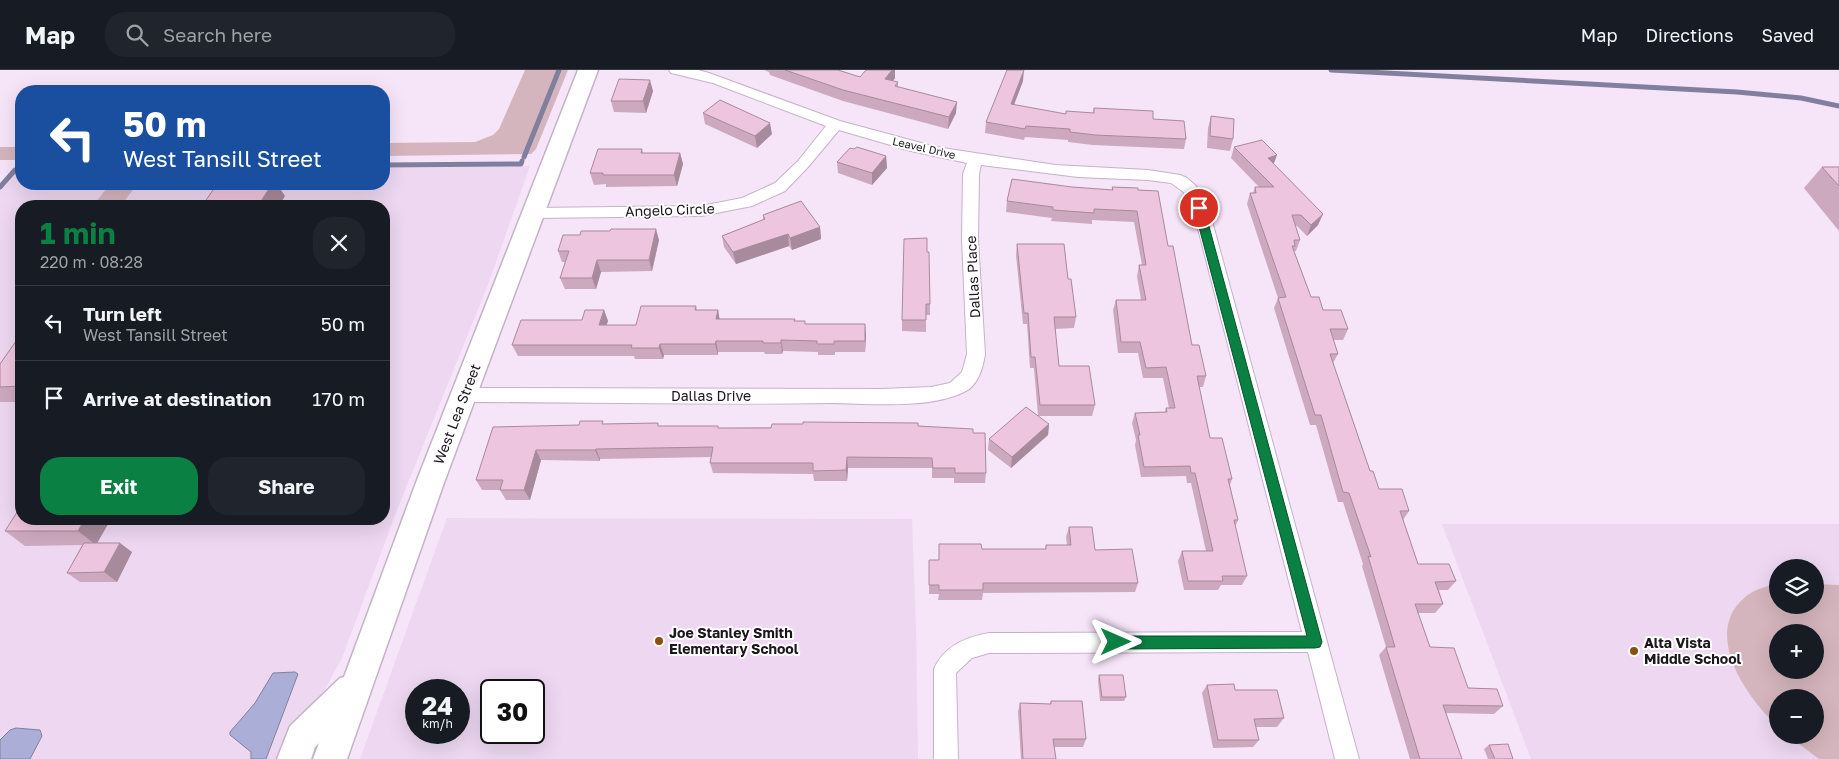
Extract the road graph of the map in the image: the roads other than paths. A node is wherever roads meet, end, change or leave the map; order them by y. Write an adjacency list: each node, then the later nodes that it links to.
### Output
1 (588, 70): 5 (main road, West Lea Street)
2 (676, 70): 3 (street, Leavel Drive)
3 (836, 125): 4 (street, Leavel Drive); 5 (street, Angelo Circle)
4 (974, 159): 6 (street, Dallas Place); 8 (street, Leavel Drive)
5 (533, 213): 7 (main road, West Lea Street)
6 (957, 388): 7 (street, Dallas Drive)
7 (464, 395): 9 (main road, West Lea Street)
8 (1315, 642): 12 (street); 13 (street)
9 (357, 683): 10 (main road); 11 (main road, West Lea Street)
10 (294, 759)
11 (330, 759)
12 (946, 759)
13 (1347, 759)

